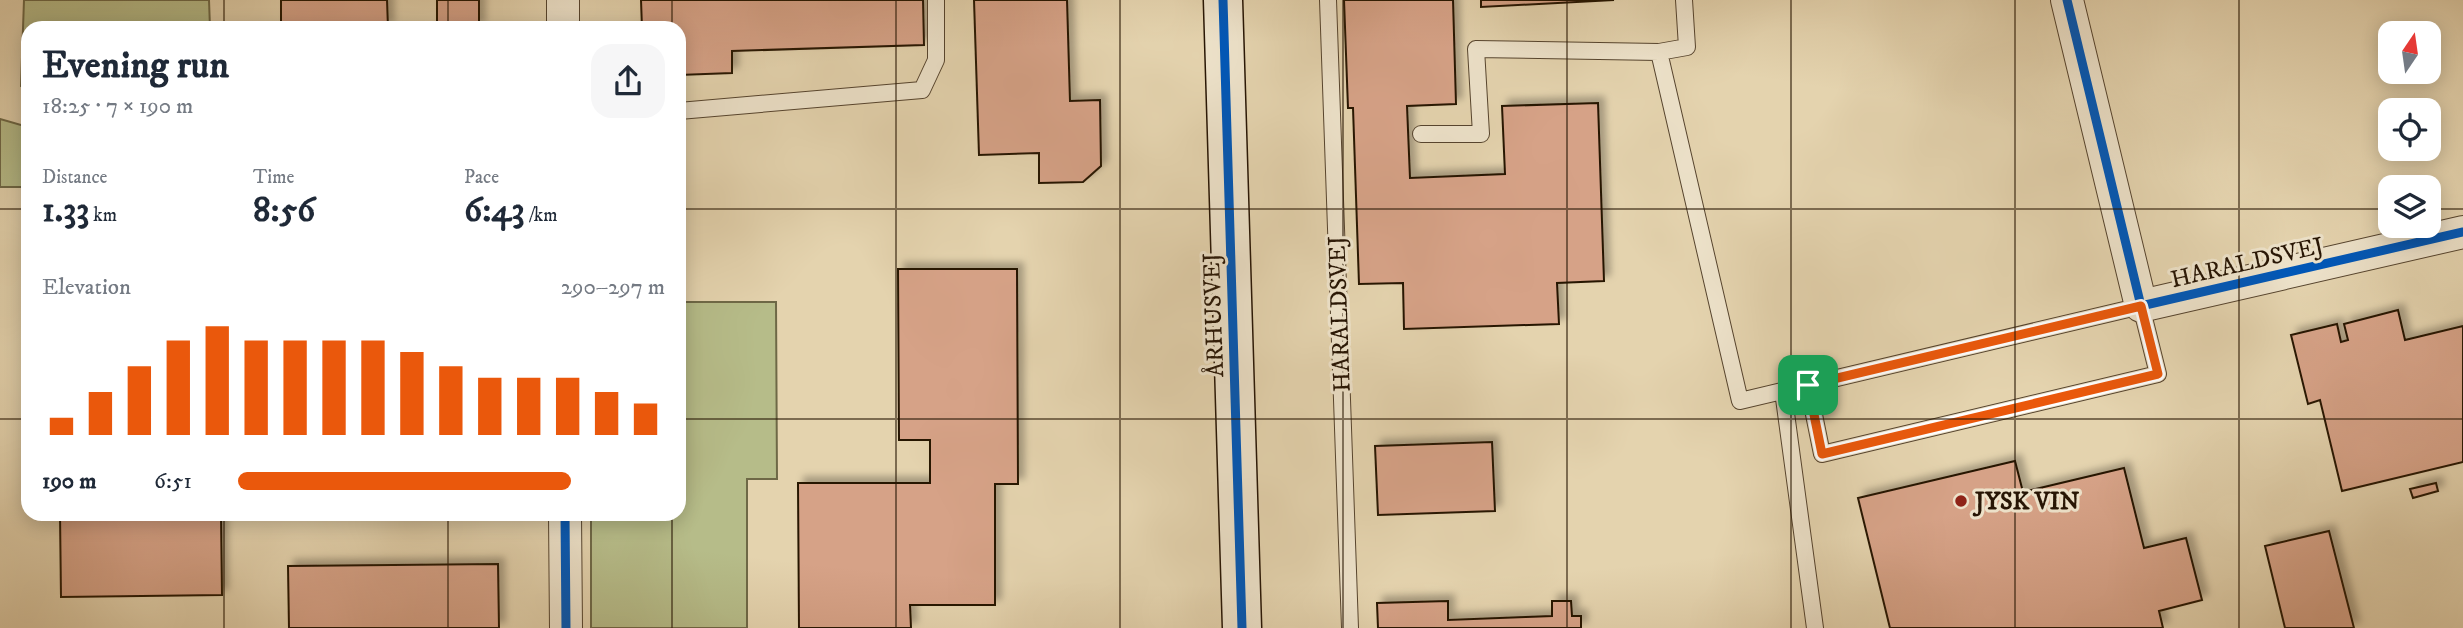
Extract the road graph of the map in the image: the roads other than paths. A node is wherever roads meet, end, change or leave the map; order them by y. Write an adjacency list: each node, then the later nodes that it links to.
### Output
1 (563, 0): 7 (street)
2 (936, 0): 9 (lane)
3 (1223, 0): 17 (main road, ÅRHUSVEJ)
4 (1328, 0): 18 (lane, HARALDSVEJ)
5 (1684, 0): 8 (lane)
6 (2067, 0): 12 (street, HARALDSVEJ)
7 (563, 21)
8 (1659, 52): 10 (lane); 14 (lane, HARALDSVEJ)
9 (686, 110)
10 (1421, 134)
11 (2463, 232): 12 (street, HARALDSVEJ)
12 (2141, 306): 13 (lane, HARALDSVEJ); 13 (lane, HARALDSVEJ)
13 (1808, 385): 14 (lane, HARALDSVEJ)
14 (1783, 391): 19 (lane)
15 (565, 521): 16 (street)
16 (566, 628)
17 (1242, 628)
18 (1350, 628)
19 (1815, 628)

